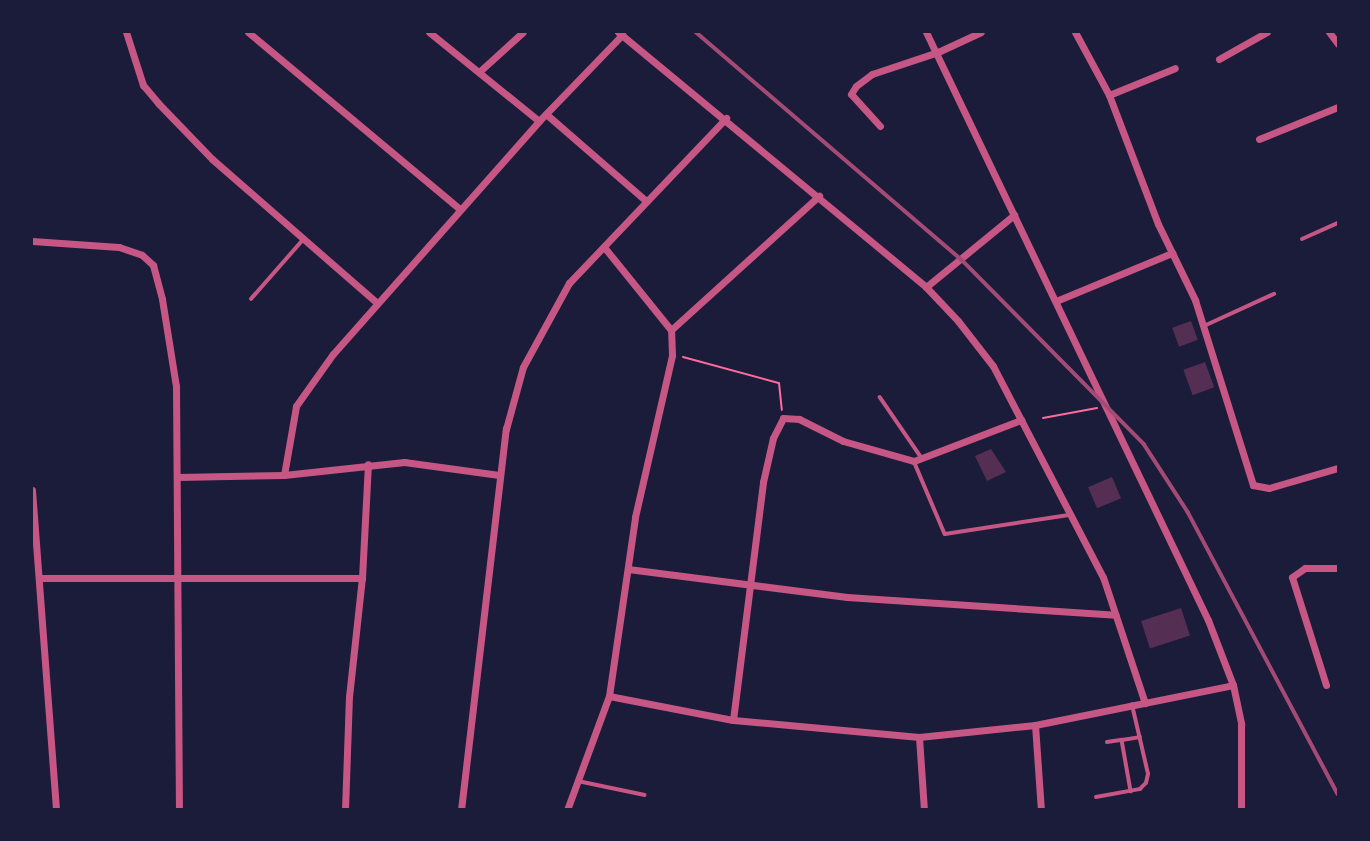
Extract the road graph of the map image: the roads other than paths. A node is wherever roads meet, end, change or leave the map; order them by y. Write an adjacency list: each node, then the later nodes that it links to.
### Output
1 (126, 32): 30 (street)
2 (248, 32): 25 (street)
3 (429, 32): 15 (street)
4 (523, 32): 15 (street)
5 (926, 32): 12 (street)
6 (981, 32): 12 (street)
7 (1075, 32): 16 (street)
8 (1266, 32): 13 (street)
9 (1329, 32): 11 (street)
10 (620, 33): 18 (street); 19 (street)
11 (1339, 44)
12 (938, 52): 21 (street); 26 (street)
13 (1219, 59)
14 (1175, 68): 16 (street)
15 (479, 72): 20 (street)
16 (1109, 96): 32 (street)
17 (1339, 107): 22 (street)
18 (546, 114): 20 (street); 24 (street)
19 (726, 118): 23 (street); 24 (street)
20 (539, 121): 25 (street)
21 (880, 126)
22 (1259, 139)
23 (819, 196): 33 (street); 39 (street)
24 (645, 200): 31 (street)
25 (460, 209): 37 (street)
26 (1014, 215): 33 (street); 36 (street)
27 (1339, 223): 28 (lane)
28 (1302, 239)
29 (32, 240): 47 (street)
30 (302, 242): 35 (lane); 37 (street)
31 (604, 247): 39 (street); 46 (street)
32 (1172, 253): 36 (street); 38 (street)
33 (926, 287): 41 (street)
34 (1274, 294): 38 (lane)
35 (251, 299)
36 (1056, 301): 57 (street)
37 (377, 303): 45 (street)
38 (1204, 326): 44 (street)
39 (671, 330): 51 (street)
40 (880, 397): 42 (lane)
41 (1021, 420): 42 (street); 49 (street)
42 (918, 459): 49 (lane); 55 (street)
43 (368, 464): 45 (street); 46 (street); 54 (street)
44 (1339, 468)
45 (284, 475): 47 (street)
46 (499, 475): 75 (street)
47 (177, 477): 52 (street)
48 (32, 490): 53 (street)
49 (1071, 515): 56 (street)
50 (1339, 568): 58 (street)
51 (628, 569): 55 (street); 59 (street)
52 (177, 577): 53 (street); 54 (street); 73 (street)
53 (38, 578): 72 (street)
54 (362, 578): 74 (street)
55 (753, 585): 56 (street); 62 (street)
56 (1115, 615): 60 (street)
57 (1233, 685): 60 (street); 79 (street)
58 (1326, 685)
59 (609, 696): 62 (street); 68 (street)
60 (1145, 703): 61 (street)
61 (1132, 705): 63 (street); 65 (lane)
62 (733, 720): 64 (street)
63 (1035, 725): 64 (street); 78 (street)
64 (919, 737): 77 (street)
65 (1140, 737): 66 (lane); 69 (lane)
66 (1122, 740): 67 (lane); 69 (lane)
67 (1107, 742)
68 (576, 780): 70 (lane); 76 (street)
69 (1131, 791): 71 (lane)
70 (645, 795)
71 (1096, 797)
72 (56, 810)
73 (179, 810)
74 (345, 810)
75 (461, 810)
76 (567, 810)
77 (924, 810)
78 (1041, 810)
79 (1241, 810)

